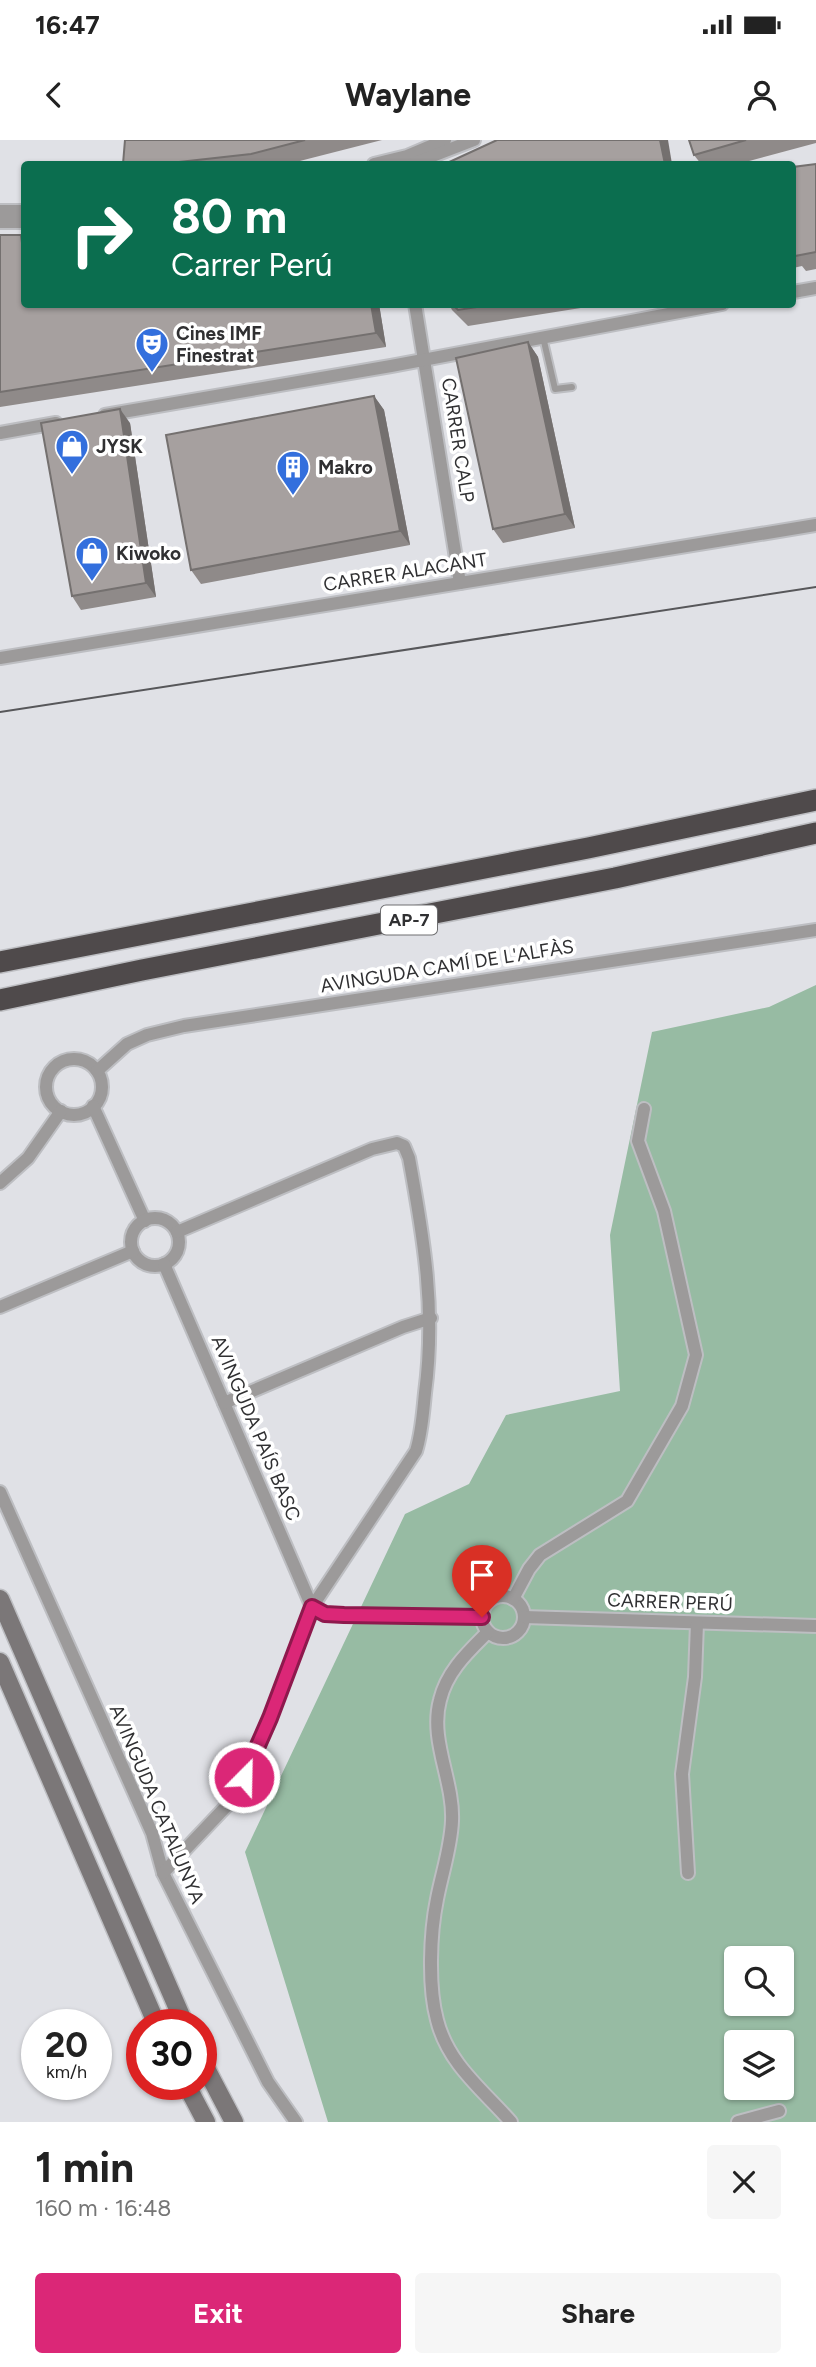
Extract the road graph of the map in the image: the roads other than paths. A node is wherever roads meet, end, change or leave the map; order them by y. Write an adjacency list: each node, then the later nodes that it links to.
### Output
1 (445, 140): 3 (street)
2 (474, 140): 4 (street)
3 (410, 161)
4 (411, 161)
5 (0, 211): 6 (street)
6 (21, 211)
7 (0, 222): 8 (street)
8 (21, 222)
9 (816, 288): 10 (street)
10 (796, 291)
11 (416, 308): 14 (street, CARRER CALP)
12 (700, 308): 13 (street)
13 (543, 336): 14 (street); 15 (lane)
14 (425, 359): 16 (street); 20 (street, CARRER CALP)
15 (572, 387)
16 (96, 416)
17 (65, 422): 18 (street)
18 (0, 433)
19 (816, 525): 20 (street, CARRER ALACANT)
20 (460, 583): 21 (street, CARRER ALACANT)
21 (0, 658)
22 (816, 800): 25 (highway, AP-7)
23 (816, 833): 26 (highway, AP-7)
24 (816, 930): 27 (street, AVINGUDA CAMÍ DE L'ALFÀS)
25 (0, 962)
26 (0, 1000)
27 (97, 1071): 28 (street); 30 (street)
28 (93, 1106): 30 (street); 32 (street)
29 (644, 1109): 40 (street)
30 (61, 1111): 31 (street)
31 (0, 1183)
32 (145, 1220): 33 (street); 34 (street)
33 (177, 1233): 35 (street); 37 (street)
34 (133, 1251): 35 (street); 36 (street)
35 (164, 1264): 38 (street, AVINGUDA PAÍS BASC)
36 (0, 1307)
37 (430, 1318): 38 (street); 42 (street)
38 (224, 1403): 42 (street, AVINGUDA PAÍS BASC)
39 (0, 1492): 49 (street, AVINGUDA CATALUNYA)
40 (513, 1599): 43 (street); 44 (street)
41 (0, 1600): 52 (main road)
42 (312, 1607): 43 (street); 49 (street)
43 (482, 1617): 47 (street)
44 (524, 1617): 45 (street, CARRER PERÚ); 47 (street)
45 (697, 1623): 46 (street, CARRER PERÚ); 50 (street)
46 (816, 1626)
47 (488, 1632): 59 (street)
48 (0, 1662): 51 (main road)
49 (163, 1873): 58 (street, AVINGUDA CATALUNYA)
50 (688, 1873)
51 (150, 2009)
52 (178, 2009)
53 (217, 2090): 57 (main road)
54 (194, 2100): 56 (main road)
55 (779, 2111): 60 (street)
56 (206, 2122)
57 (234, 2122)
58 (296, 2122)
59 (511, 2122)
60 (738, 2122)

